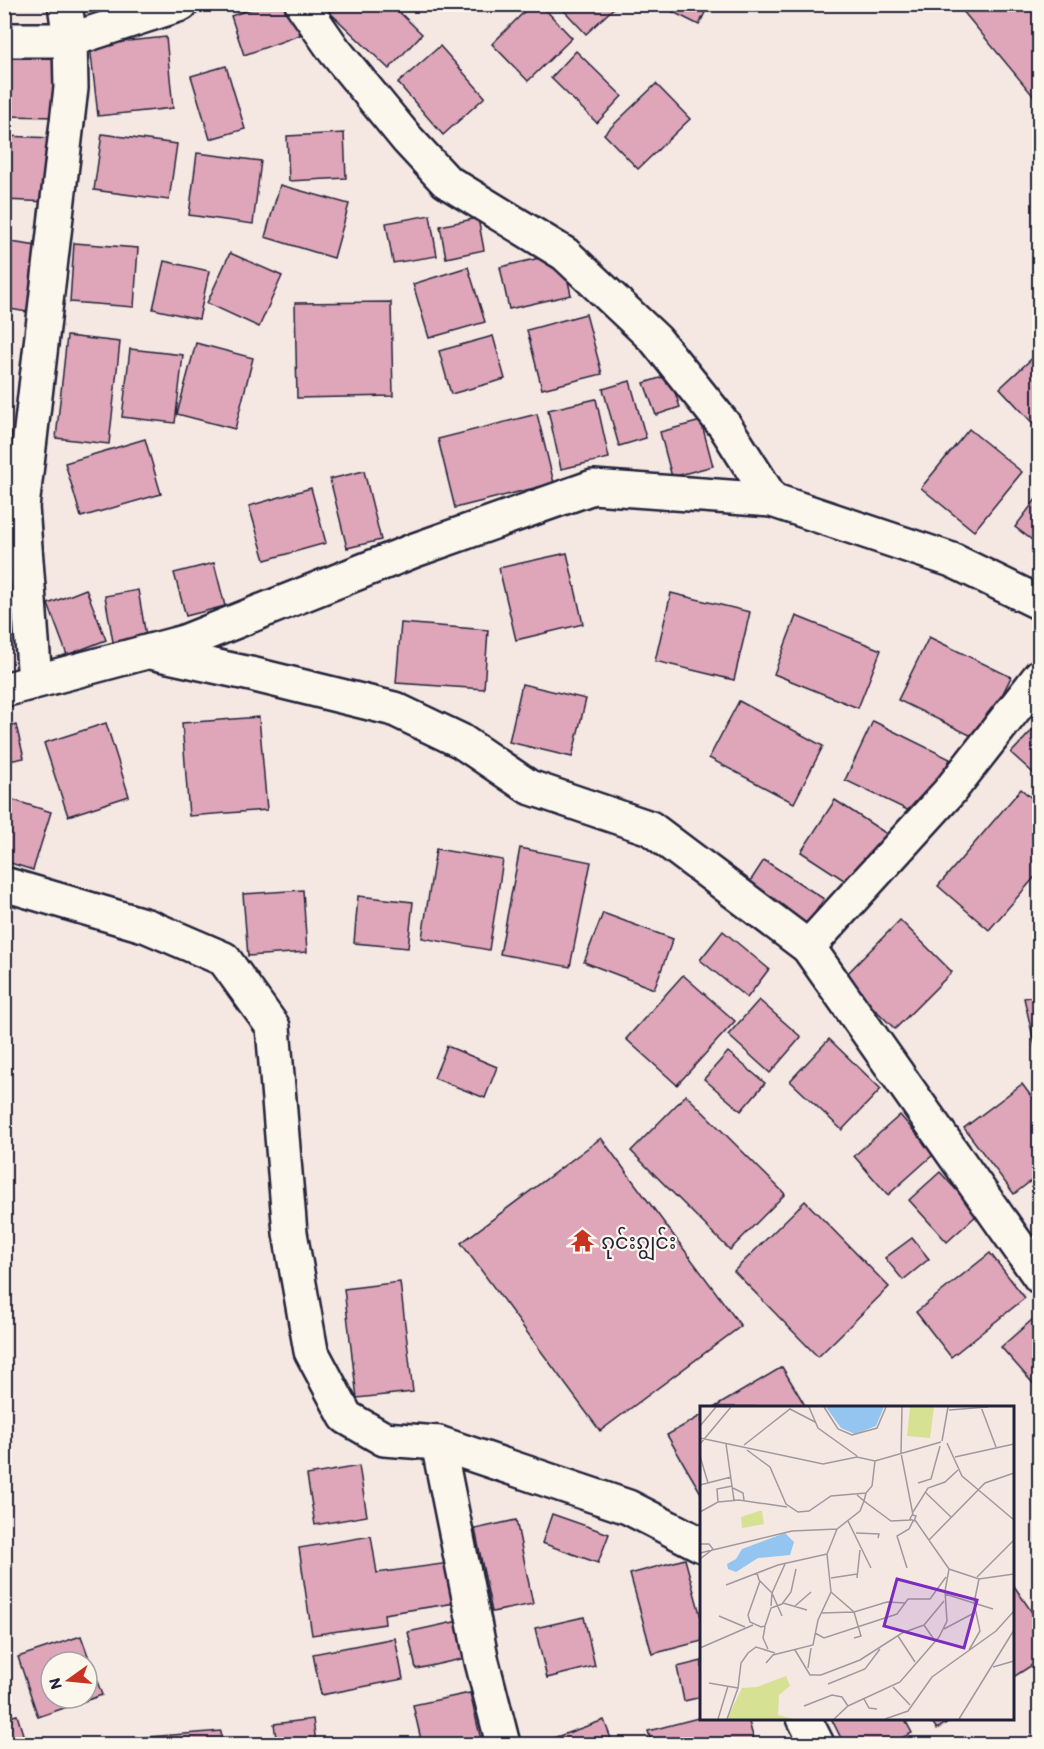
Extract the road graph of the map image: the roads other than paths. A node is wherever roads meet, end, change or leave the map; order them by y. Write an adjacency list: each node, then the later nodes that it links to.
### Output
1 (65, 4): 5 (street)
2 (181, 4): 5 (street)
3 (302, 4): 6 (street)
4 (4, 40): 5 (street)
5 (70, 40): 10 (street)
6 (772, 500): 7 (street); 8 (street)
7 (1040, 603)
8 (150, 652): 10 (street); 12 (street)
9 (1040, 676): 12 (street)
10 (20, 686)
11 (4, 884): 14 (street)
12 (808, 947): 13 (street)
13 (1040, 1277)
14 (438, 1443): 15 (street); 17 (street)
15 (700, 1544)
16 (804, 1719): 18 (street)
17 (503, 1744)
18 (817, 1744)

